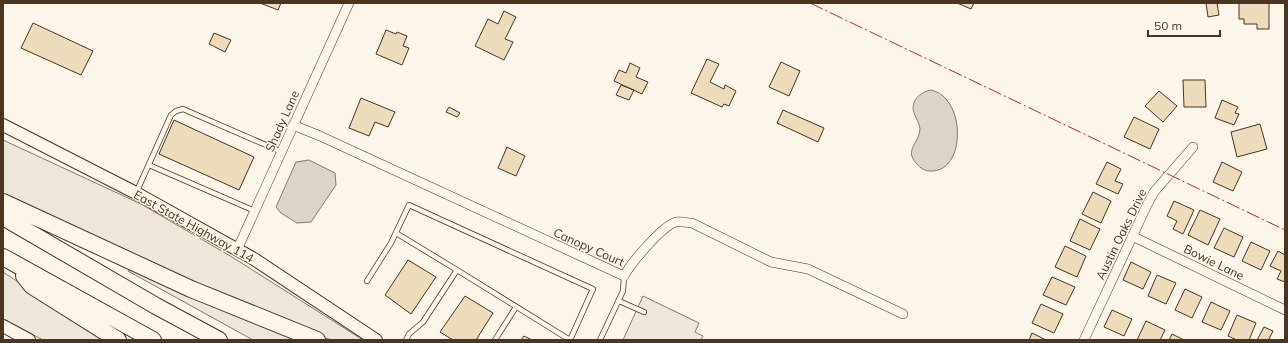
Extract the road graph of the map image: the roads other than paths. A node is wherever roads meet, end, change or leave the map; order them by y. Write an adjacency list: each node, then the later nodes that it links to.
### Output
1 (349, 3): 3 (street, Shady Lane)
2 (3, 125): 7 (main road, East State Highway 114)
3 (294, 125): 5 (street, Shady Lane); 16 (street, Canopy Court)
4 (1193, 147): 12 (street, Austin Oaks Drive)
5 (282, 152): 6 (lane); 9 (street, Shady Lane)
6 (149, 165): 7 (lane); 9 (lane)
7 (136, 193): 13 (main road, East State Highway 114)
8 (3, 202): 28 (highway)
9 (255, 211): 13 (street, Shady Lane)
10 (3, 217): 27 (highway)
11 (396, 233): 15 (lane); 17 (lane); 32 (lane)
12 (1132, 236): 20 (street, Bowie Lane); 34 (street, Austin Oaks Drive)
13 (237, 250): 29 (main road, East State Highway 114)
14 (8, 260): 25 (highway); 26 (highway)
15 (457, 270): 19 (lane); 30 (lane)
16 (624, 276): 18 (lane); 22 (street, Canopy Court)
17 (367, 281)
18 (619, 301): 21 (lane); 33 (lane)
19 (516, 307): 31 (lane); 32 (lane)
20 (1285, 310)
21 (644, 312)
22 (903, 314)
23 (3, 326): 24 (main road)
24 (29, 340)
25 (118, 340)
26 (153, 340)
27 (218, 340)
28 (317, 340)
29 (376, 340)
30 (406, 340)
31 (496, 340)
32 (570, 340)
33 (600, 340)
34 (1084, 340)

